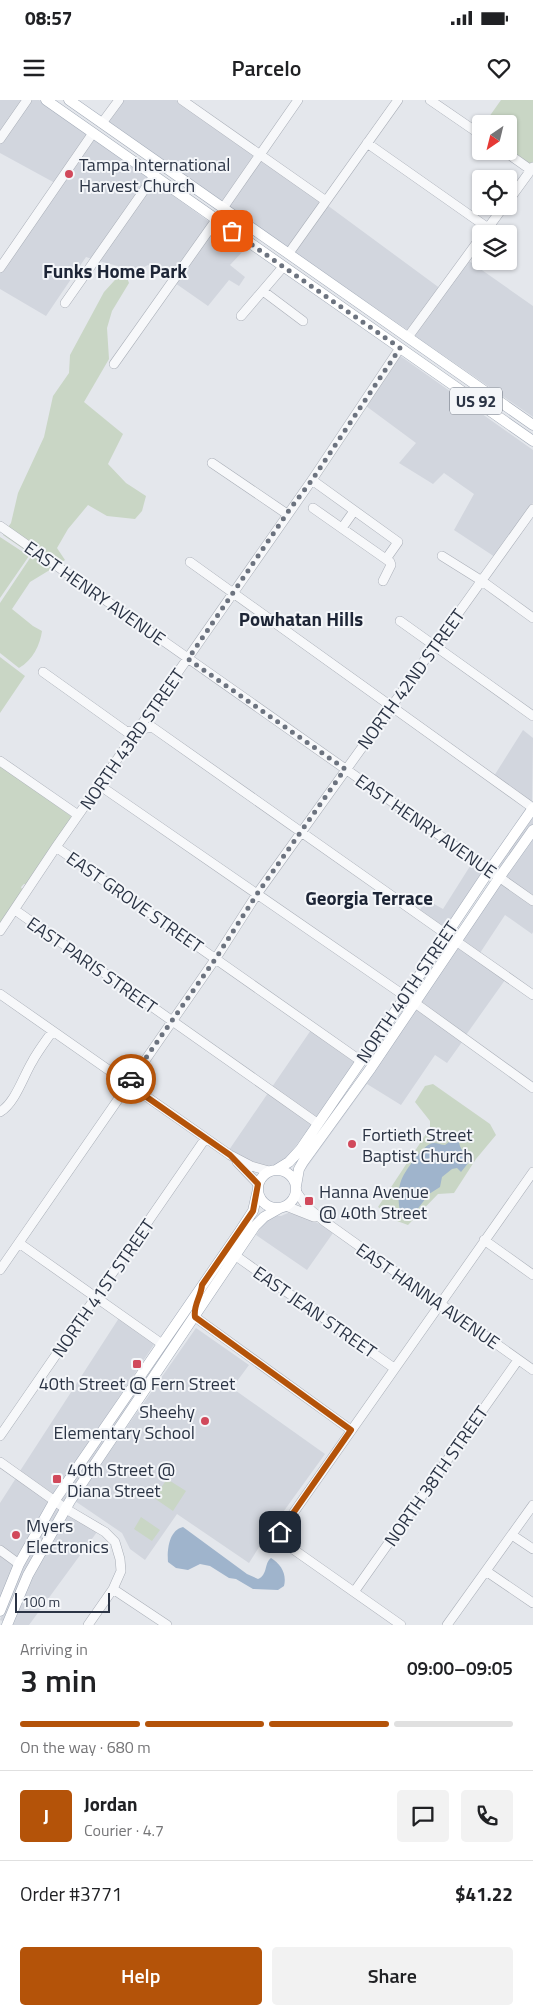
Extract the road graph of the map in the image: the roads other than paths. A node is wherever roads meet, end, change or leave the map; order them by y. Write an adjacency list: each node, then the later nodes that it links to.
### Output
1 (27, 100): 13 (street)
2 (46, 100): 12 (main road, US 92)
3 (55, 100): 10 (main road)
4 (69, 100): 10 (main road, US 92)
5 (119, 100): 10 (street)
6 (182, 100): 16 (street)
7 (298, 100): 16 (street)
8 (398, 100): 14 (street)
9 (430, 100): 11 (street)
10 (102, 123): 15 (main road, US 92)
11 (472, 130)
12 (93, 133): 15 (main road); 19 (main road, US 92); 27 (street)
13 (0, 139)
14 (367, 143): 21 (street); 24 (street)
15 (148, 155): 22 (main road, US 92)
16 (260, 155): 21 (street); 22 (street)
17 (518, 160): 18 (street)
18 (532, 169): 20 (street)
19 (154, 176): 23 (main road, US 92); 30 (street)
20 (517, 189)
21 (326, 201): 26 (street)
22 (223, 208): 26 (main road, US 92)
23 (216, 220): 28 (main road, US 92); 37 (street)
24 (478, 225)
25 (472, 249): 34 (street)
26 (289, 253): 34 (main road, US 92)
27 (1, 263)
28 (283, 267): 29 (street); 33 (main road, US 92)
29 (263, 291): 31 (street); 32 (street)
30 (66, 303)
31 (241, 316)
32 (303, 321)
33 (383, 336): 34 (main road); 35 (main road, US 92)
34 (408, 337): 36 (main road, US 92)
35 (400, 348): 36 (main road); 39 (main road, US 92); 41 (street, NORTH 43RD STREET)
36 (426, 350): 38 (main road, US 92)
37 (114, 364)
38 (533, 425)
39 (533, 442)
40 (212, 463): 45 (street)
41 (312, 480): 44 (street); 45 (street, NORTH 43RD STREET)
42 (313, 508): 49 (street)
43 (533, 509): 46 (street, NORTH 42ND STREET)
44 (354, 511): 49 (street); 51 (street)
45 (287, 514): 55 (street, NORTH 43RD STREET)
46 (525, 521): 48 (street); 54 (street, NORTH 42ND STREET)
47 (0, 526): 59 (street, EAST HENRY AVENUE)
48 (533, 527)
49 (342, 528): 51 (street)
50 (442, 556): 54 (street)
51 (386, 559): 53 (street)
52 (190, 562): 55 (street)
53 (383, 581)
54 (482, 581): 56 (street); 58 (street, NORTH 42ND STREET)
55 (234, 593): 59 (street, NORTH 43RD STREET); 61 (street)
56 (533, 618)
57 (400, 621): 58 (street)
58 (435, 646): 61 (street, NORTH 42ND STREET); 62 (street)
59 (188, 659): 63 (street, NORTH 43RD STREET); 65 (street, EAST HENRY AVENUE)
60 (43, 672): 63 (street)
61 (391, 706): 65 (street, NORTH 42ND STREET); 67 (street)
62 (533, 716)
63 (138, 729): 66 (street, NORTH 43RD STREET); 70 (street)
64 (0, 761): 68 (street)
65 (345, 769): 70 (street, NORTH 42ND STREET); 72 (street, EAST HENRY AVENUE)
66 (99, 785): 68 (street, NORTH 43RD STREET); 74 (street)
67 (533, 808): 72 (main road, NORTH 40TH STREET)
68 (78, 815): 71 (street, NORTH 43RD STREET)
69 (533, 830): 73 (main road, NORTH 40TH STREET)
70 (300, 832): 74 (street, NORTH 42ND STREET); 78 (street)
71 (56, 847): 76 (street, NORTH 43RD STREET); 80 (street, EAST GROVE STREET)
72 (489, 870): 73 (street, EAST HENRY AVENUE); 78 (main road, NORTH 40TH STREET)
73 (499, 878): 75 (street, EAST HENRY AVENUE); 79 (main road, NORTH 40TH STREET)
74 (257, 894): 80 (street, NORTH 42ND STREET); 83 (street)
75 (533, 902)
76 (15, 910): 77 (street, NORTH 43RD STREET); 85 (street, EAST PARIS STREET)
77 (0, 930)
78 (446, 934): 83 (main road, NORTH 40TH STREET)
79 (456, 941): 81 (street); 84 (main road, NORTH 40TH STREET)
80 (216, 958): 85 (street, NORTH 42ND STREET); 87 (street, EAST GROVE STREET)
81 (533, 995)
82 (2, 996): 86 (street)
83 (405, 997): 84 (street); 87 (main road, NORTH 40TH STREET)
84 (415, 1003): 89 (street); 97 (main road, NORTH 40TH STREET)
85 (172, 1021): 88 (street, NORTH 42ND STREET); 91 (street, EAST PARIS STREET)
86 (52, 1032): 88 (street); 90 (street)
87 (361, 1061): 91 (main road, NORTH 40TH STREET)
88 (128, 1084): 92 (street); 101 (street, NORTH 42ND STREET)
89 (533, 1088)
90 (0, 1112)
91 (317, 1123): 94 (main road, NORTH 40TH STREET)
92 (205, 1139): 93 (street); 106 (street, NORTH 41ST STREET)
93 (230, 1155): 94 (street); 96 (street)
94 (272, 1171): 96 (main road); 97 (main road)
95 (531, 1178): 100 (street)
96 (258, 1187): 98 (main road); 105 (main road)
97 (296, 1189): 98 (main road); 99 (street, EAST HANNA AVENUE)
98 (283, 1207): 99 (street, EAST HANNA AVENUE); 102 (main road)
99 (324, 1221): 107 (street, EAST HANNA AVENUE)
100 (484, 1240): 104 (street); 107 (street)
101 (19, 1243): 103 (street, NORTH 42ND STREET); 106 (street)
102 (236, 1256): 108 (main road); 111 (street, EAST JEAN STREET)
103 (0, 1270)
104 (533, 1275)
105 (202, 1285): 108 (main road); 109 (main road)
106 (97, 1298): 109 (street); 114 (street, NORTH 41ST STREET)
107 (440, 1304): 110 (street, EAST HANNA AVENUE); 111 (street)
108 (195, 1317): 113 (street); 118 (main road)
109 (162, 1344): 116 (main road)
110 (518, 1360): 112 (street, EAST HANNA AVENUE); 125 (street, NORTH 38TH STREET)
111 (394, 1368): 113 (street)
112 (533, 1370)
113 (351, 1430): 125 (street)
114 (0, 1436)
115 (0, 1462): 116 (street)
116 (54, 1500): 118 (street); 122 (main road)
117 (533, 1505): 119 (street)
118 (66, 1509): 124 (street); 128 (main road)
119 (512, 1535): 120 (street); 123 (street)
120 (533, 1549)
121 (0, 1550): 122 (street)
122 (19, 1564): 127 (main road)
123 (486, 1571): 126 (street); 132 (street)
124 (113, 1590): 129 (street); 130 (street)
125 (354, 1592): 131 (street)
126 (533, 1603)
127 (0, 1611)
128 (7, 1625)
129 (88, 1625)
130 (167, 1625)
131 (401, 1625)
132 (447, 1625)

